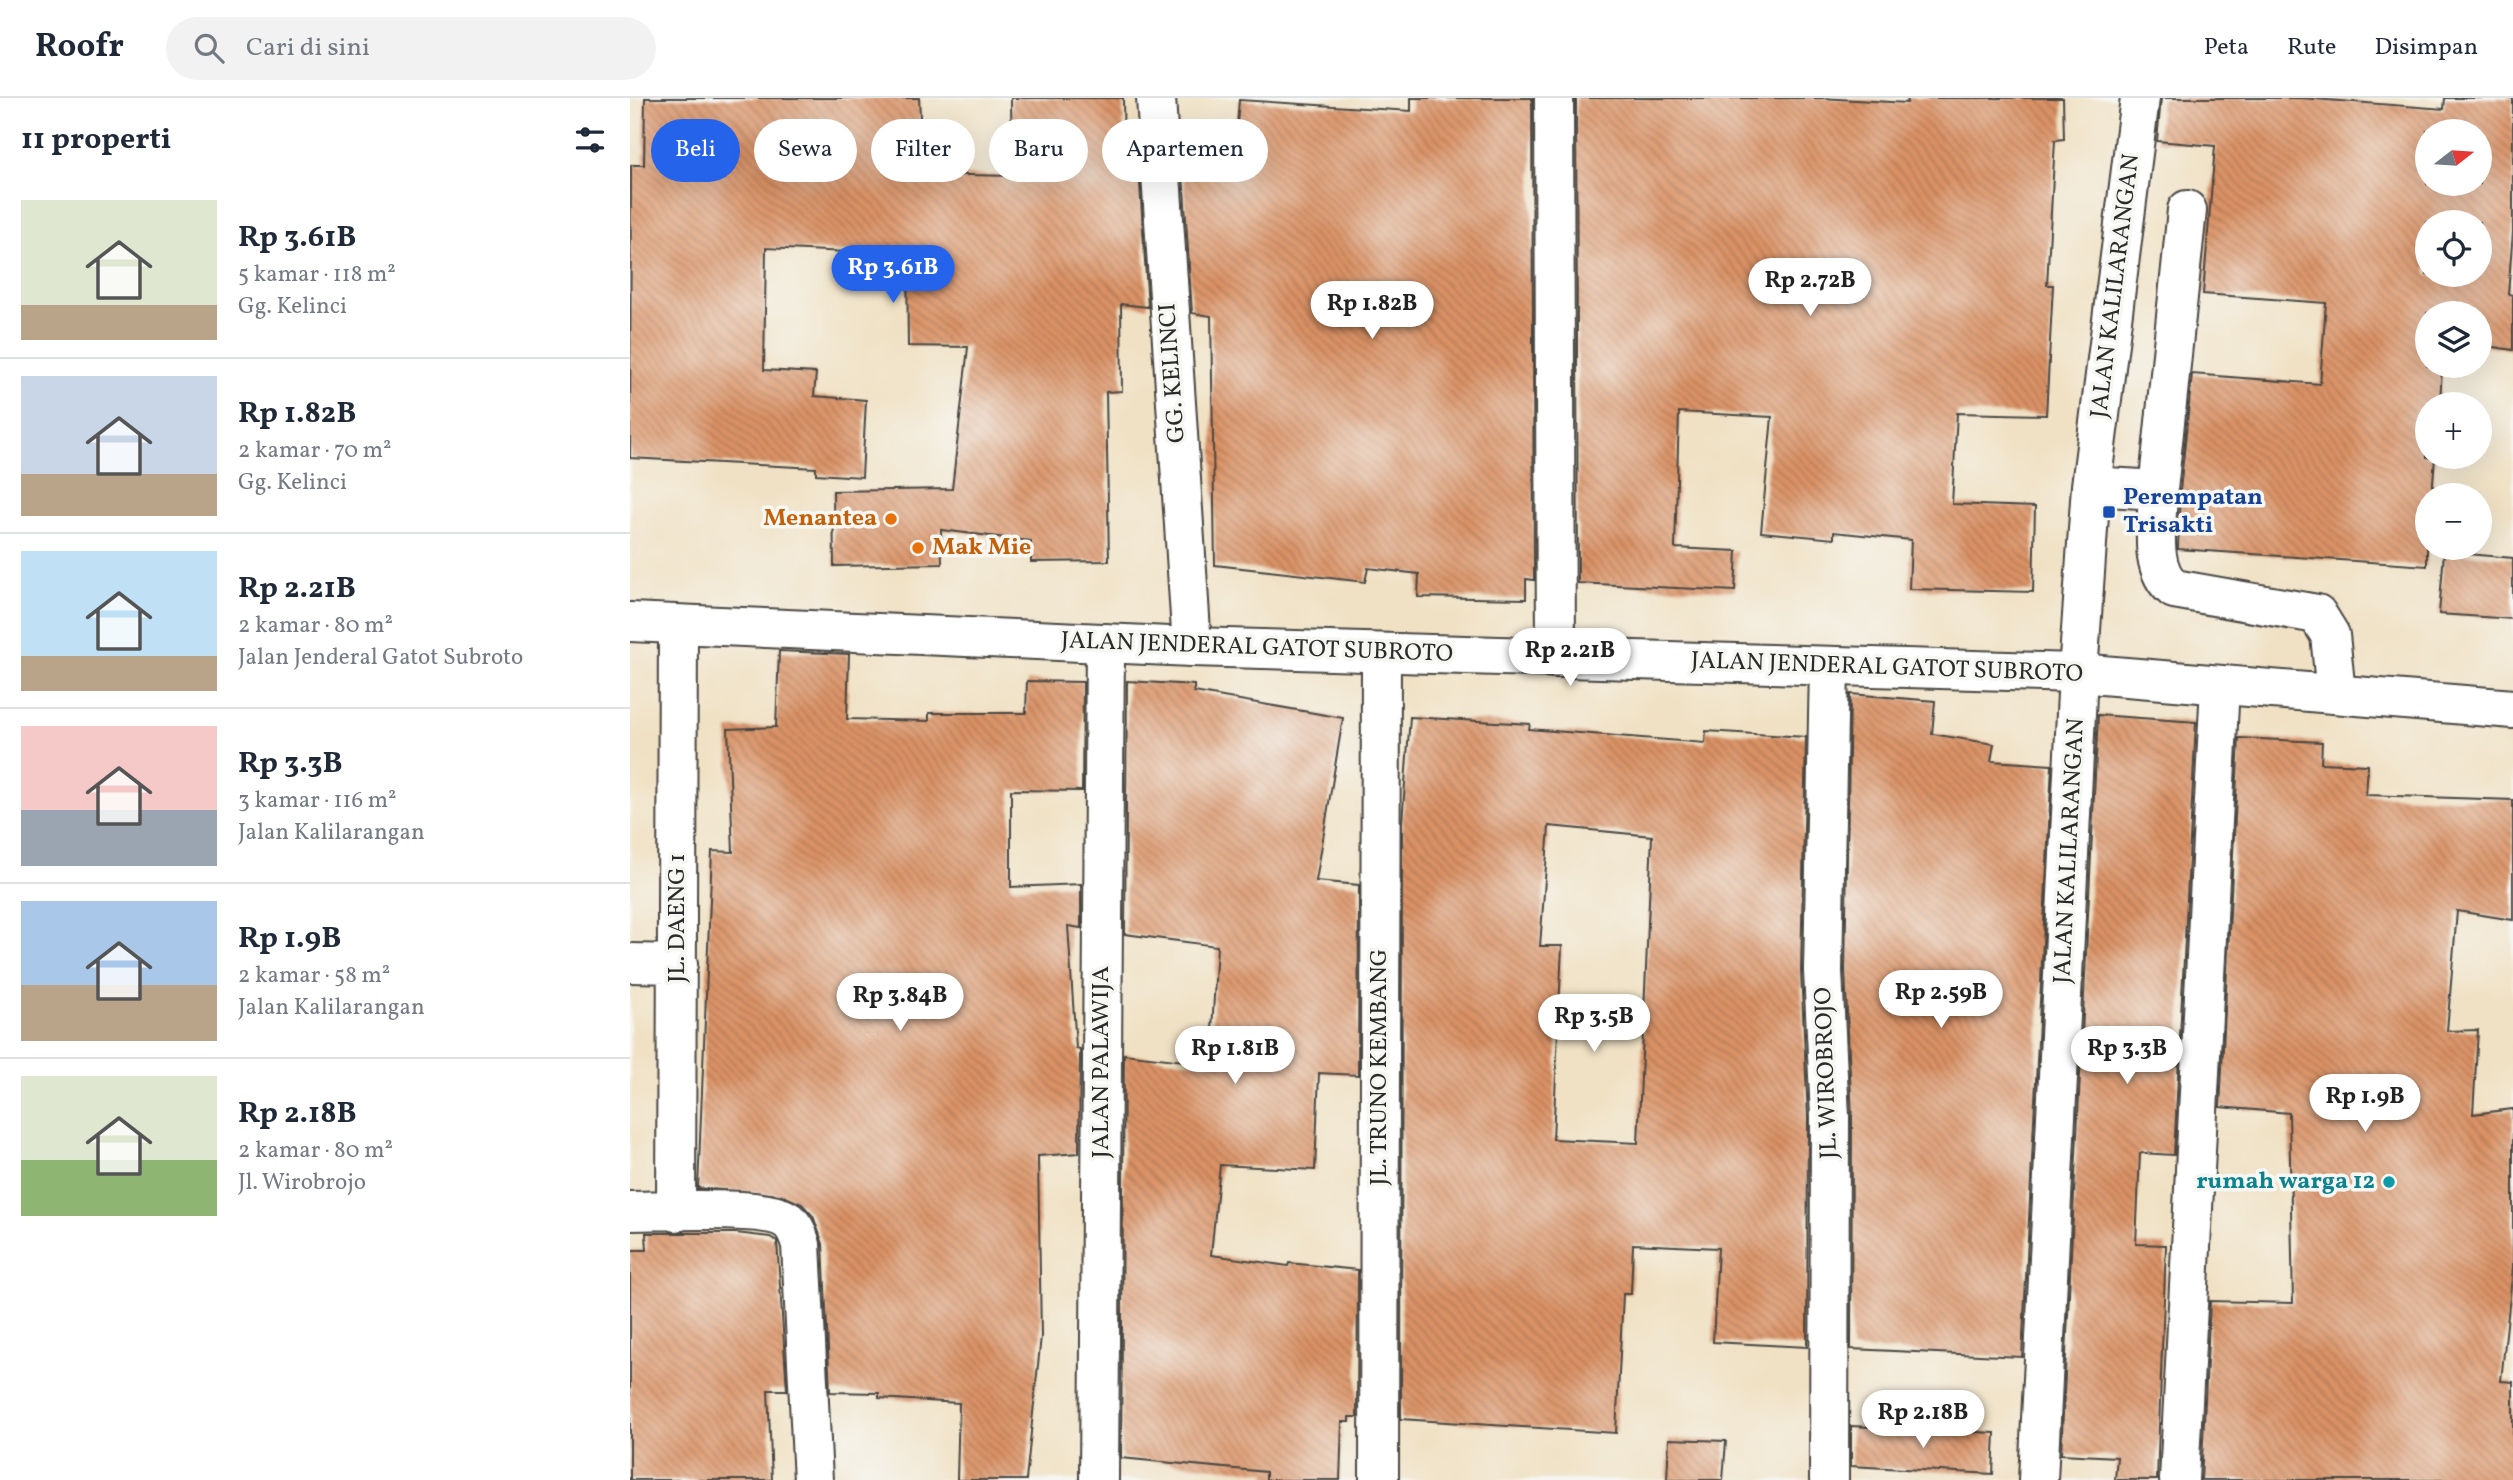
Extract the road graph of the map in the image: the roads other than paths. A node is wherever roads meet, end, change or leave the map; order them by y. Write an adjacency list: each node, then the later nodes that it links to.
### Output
1 (1156, 98): 10 (street, GG. KELINCI)
2 (1554, 98): 12 (street)
3 (2140, 98): 5 (street, JALAN KALILARANGAN)
4 (2187, 210): 6 (street)
5 (2091, 486): 6 (street); 14 (street, JALAN KALILARANGAN)
6 (2158, 491): 16 (street)
7 (630, 622): 8 (street, JALAN JENDERAL GATOT SUBROTO)
8 (678, 625): 9 (street, JALAN JENDERAL GATOT SUBROTO); 19 (street, JL. DAENG 1)
9 (1105, 643): 10 (street, JALAN JENDERAL GATOT SUBROTO); 23 (street, JALAN PALAWIJA)
10 (1192, 647): 11 (street, JALAN JENDERAL GATOT SUBROTO)
11 (1381, 653): 12 (street, JALAN JENDERAL GATOT SUBROTO); 24 (street, JL. TRUNO KEMBANG)
12 (1556, 658): 13 (street, JALAN JENDERAL GATOT SUBROTO)
13 (1829, 666): 14 (street, JALAN JENDERAL GATOT SUBROTO); 25 (street, JL. WIROBROJO)
14 (2078, 673): 15 (street, JALAN JENDERAL GATOT SUBROTO); 26 (street, JALAN KALILARANGAN)
15 (2220, 685): 16 (street, JALAN JENDERAL GATOT SUBROTO); 27 (street)
16 (2336, 694): 17 (street, JALAN JENDERAL GATOT SUBROTO)
17 (2513, 709)
18 (630, 963): 19 (street)
19 (678, 964): 21 (street, JL. DAENG 1)
20 (630, 1211): 21 (street)
21 (676, 1212): 22 (street)
22 (813, 1480)
23 (1099, 1480)
24 (1379, 1480)
25 (1829, 1480)
26 (2038, 1480)
27 (2179, 1480)

